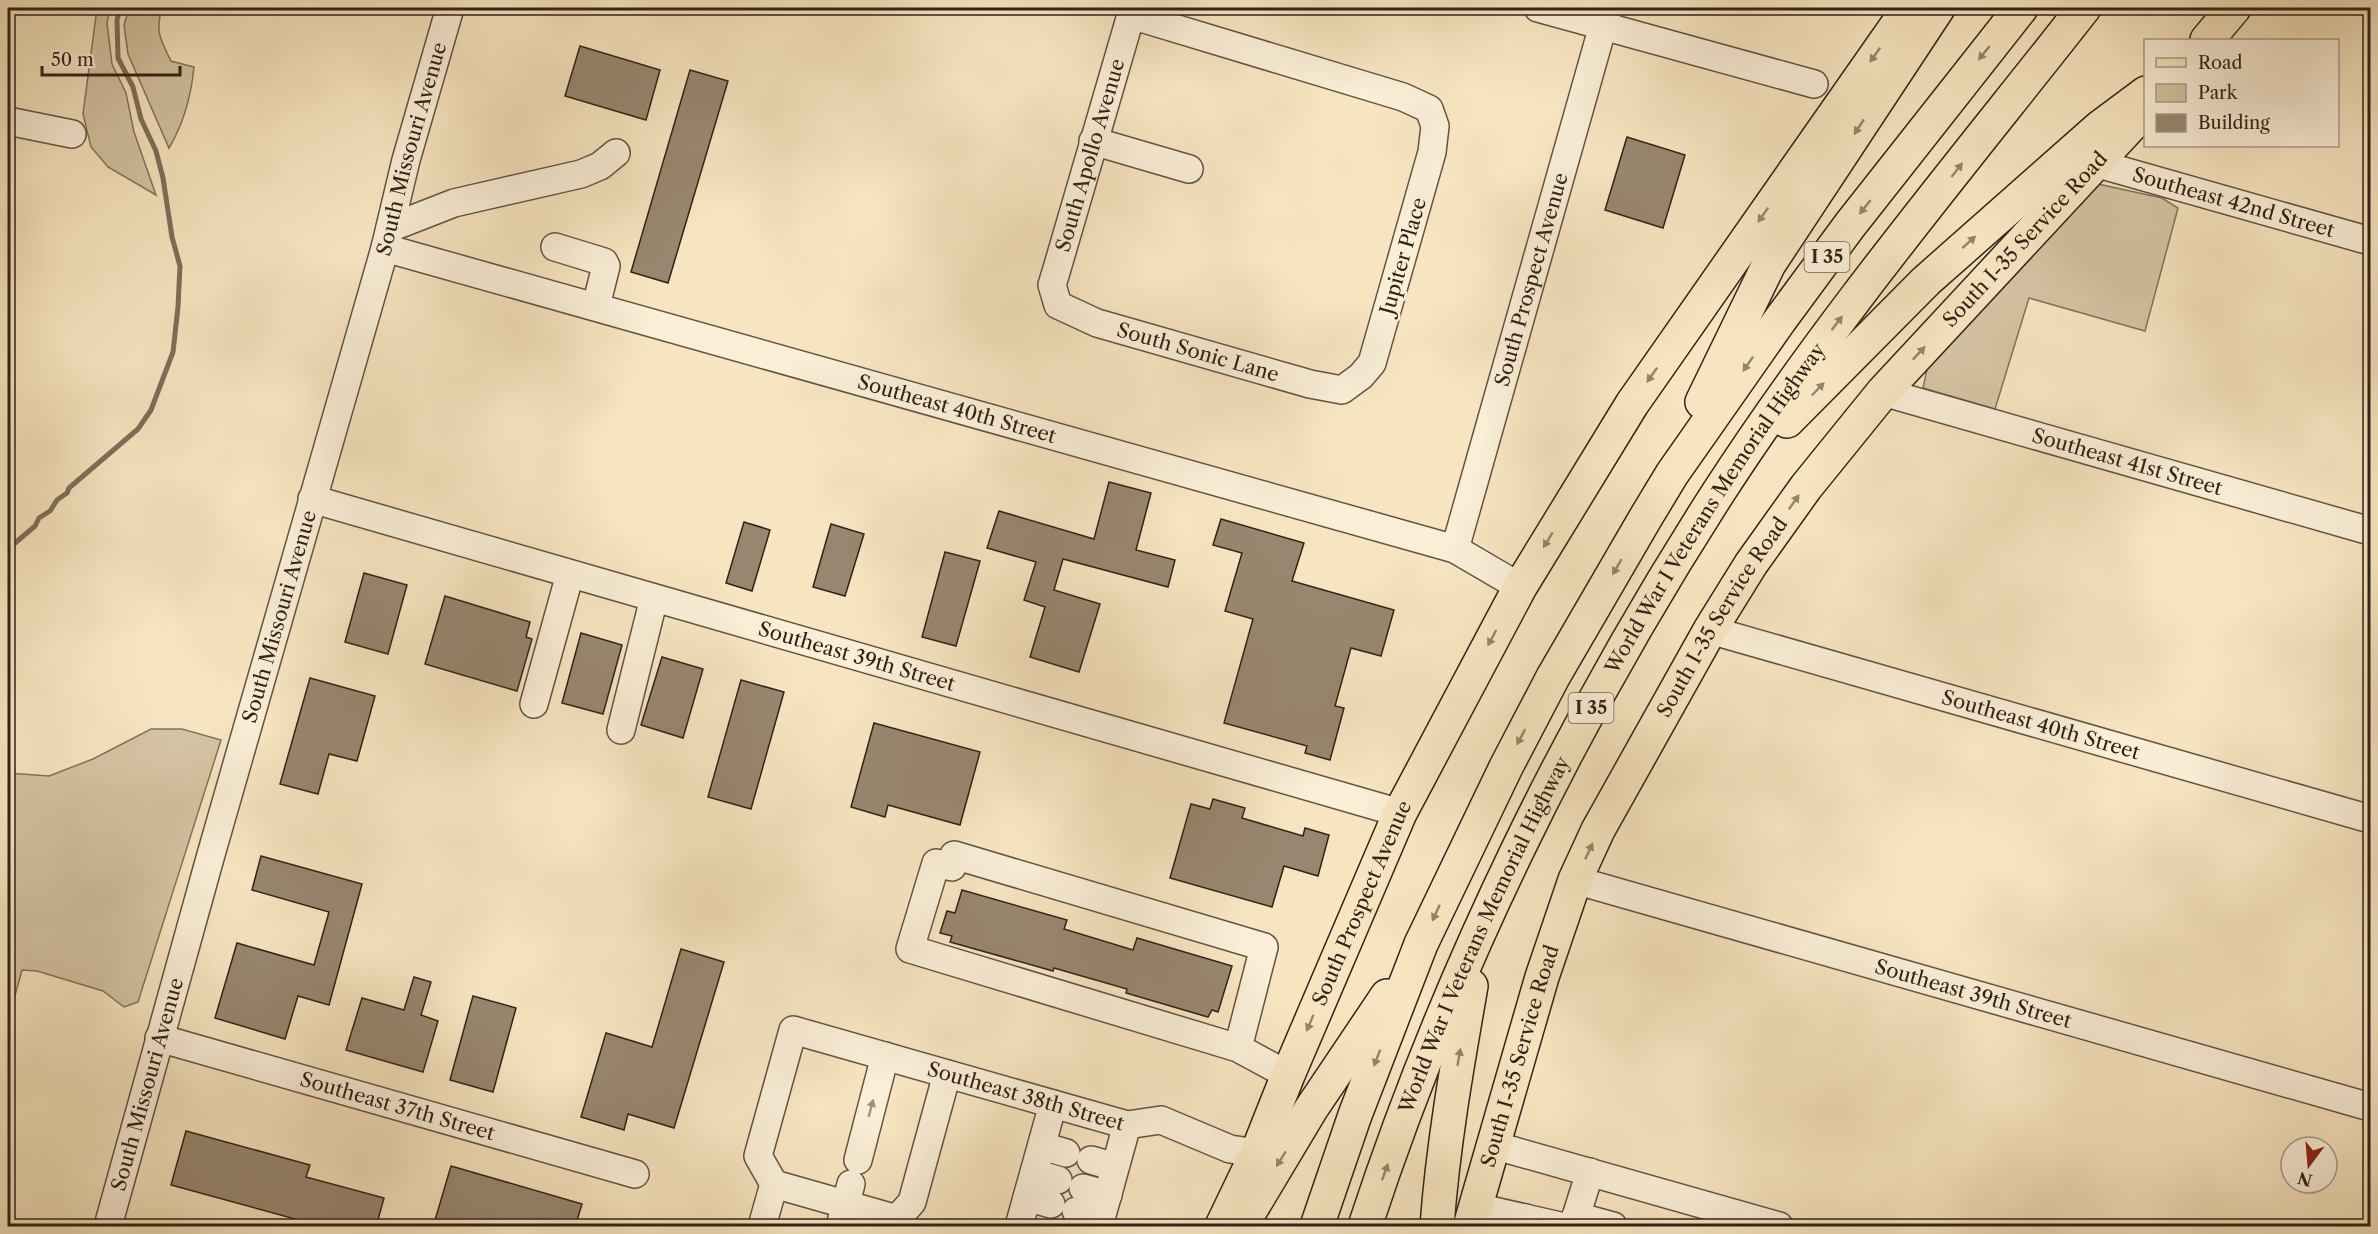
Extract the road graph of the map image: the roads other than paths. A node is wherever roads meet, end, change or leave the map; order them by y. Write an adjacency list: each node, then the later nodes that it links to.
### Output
1 (450, 8): 20 (street, South Missouri Avenue)
2 (1538, 8): 9 (street)
3 (1908, 8): 33 (main road, one-way to 33)
4 (1938, 8): 29 (main road, one-way to 29)
5 (2021, 8): 29 (main road, I 35, one-way to 29)
6 (2084, 8): 27 (main road, World War I Veterans Memorial Highway / I 35, one-way to 6)
7 (2234, 8): 10 (main road)
8 (1132, 11): 16 (street, South Apollo Avenue); 25 (street, Jupiter Place)
9 (1606, 17): 11 (street); 31 (street, South Prospect Avenue)
10 (2208, 39)
11 (1814, 84)
12 (2144, 94): 27 (main road, one-way to 12)
13 (2144, 110): 18 (main road, South I-35 Service Road)
14 (8, 121): 15 (street)
15 (72, 134)
16 (1093, 141): 19 (street); 23 (street, South Apollo Avenue)
17 (616, 153): 20 (street)
18 (2095, 163): 21 (street, Southeast 42nd Street); 26 (main road, South I-35 Service Road, one-way to 18)
19 (1189, 169)
20 (388, 238): 24 (street, Southeast 40th Street); 28 (street, South Missouri Avenue)
21 (2370, 242)
22 (555, 248): 24 (street)
23 (1058, 305): 25 (street, South Sonic Lane)
24 (596, 306): 31 (street, Southeast 40th Street)
25 (1342, 390)
26 (1883, 392): 30 (street, Southeast 41st Street); 35 (main road, South I-35 Service Road, one-way to 26)
27 (1719, 492): 41 (main road, World War I Veterans Memorial Highway / I 35)
28 (312, 499): 32 (street, Southeast 39th Street); 43 (street, South Missouri Avenue)
29 (1646, 516): 42 (main road, I 35, one-way to 42)
30 (2370, 531)
31 (1455, 549): 33 (street, Southeast 40th Street)
32 (570, 574): 34 (street, Southeast 39th Street); 36 (street)
33 (1520, 587): 38 (main road, South Prospect Avenue, one-way to 38)
34 (654, 598): 37 (street); 38 (street, Southeast 39th Street)
35 (1710, 630): 39 (street, Southeast 40th Street); 40 (main road, South I-35 Service Road, one-way to 35)
36 (534, 704)
37 (621, 730)
38 (1400, 813): 47 (main road, South Prospect Avenue, one-way to 47)
39 (2370, 819)
40 (1575, 880): 49 (street, Southeast 39th Street); 51 (main road, South I-35 Service Road)
41 (1480, 934): 68 (main road, World War I Veterans Memorial Highway / I 35, one-way to 41); 69 (main road, one-way to 41)
42 (1421, 944): 66 (main road, one-way to 66); 67 (main road, I 35, one-way to 67)
43 (159, 1038): 55 (street, Southeast 37th Street); 63 (street, South Missouri Avenue)
44 (1238, 1048): 44 (street); 47 (street)
45 (885, 1056): 46 (street, Southeast 38th Street); 56 (street, Southeast 38th Street); 57 (street, one-way to 45)
46 (947, 1074): 48 (street, Southeast 38th Street); 61 (street)
47 (1288, 1075): 52 (main road, South Prospect Avenue)
48 (1053, 1104): 50 (street, Southeast 38th Street); 53 (street)
49 (2370, 1107)
50 (1127, 1125): 52 (street, Southeast 38th Street); 53 (street)
51 (1493, 1145): 54 (street); 59 (main road, South I-35 Service Road)
52 (1257, 1153): 65 (main road, South Prospect Avenue)
53 (1079, 1156): 58 (street); 58 (street)
54 (1590, 1172): 62 (street); 71 (street)
55 (634, 1174)
56 (774, 1184): 57 (street); 64 (street)
57 (848, 1194): 61 (street)
58 (1060, 1206)
59 (1473, 1217): 60 (street)
60 (1524, 1222): 62 (street)
61 (896, 1223)
62 (1570, 1223): 70 (street)
63 (108, 1227)
64 (762, 1227)
65 (1222, 1227)
66 (1241, 1227)
67 (1317, 1227)
68 (1365, 1227)
69 (1437, 1227)
70 (1614, 1227)
71 (1779, 1227)

